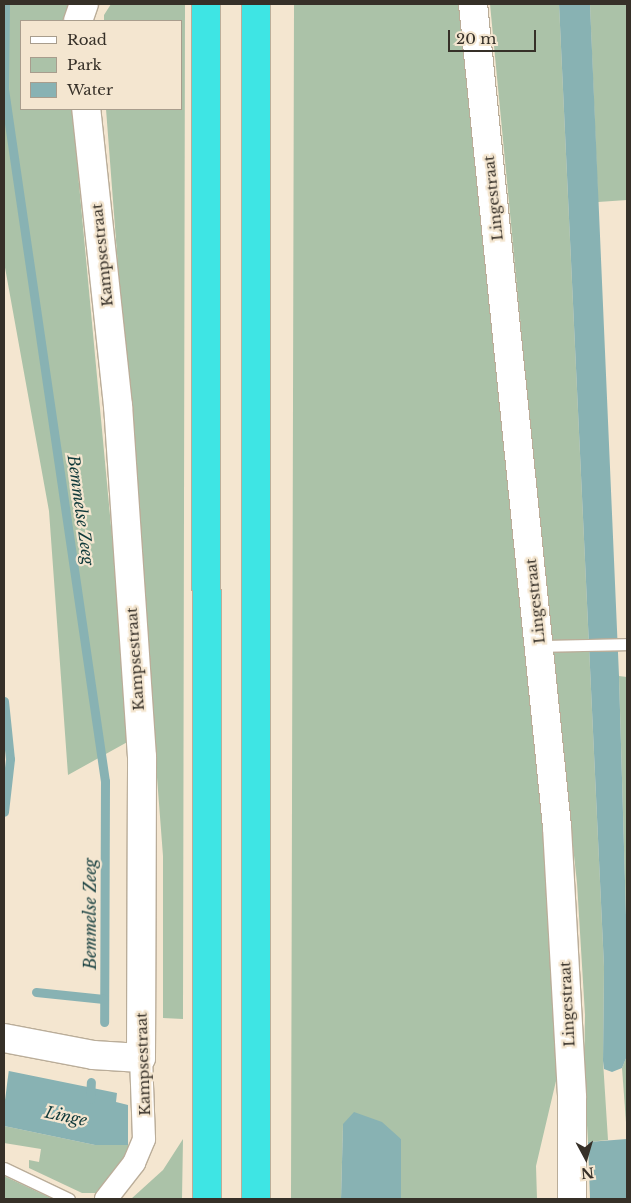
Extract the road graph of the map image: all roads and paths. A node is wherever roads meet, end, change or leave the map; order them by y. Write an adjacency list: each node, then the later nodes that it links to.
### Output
1 (84, 4): 5 (street)
2 (206, 4): 14 (highway)
3 (256, 4): 15 (highway)
4 (473, 4): 8 (street, Lingestraat)
5 (78, 20)
6 (86, 110): 10 (street, Kampsestraat)
7 (627, 644): 8 (lane)
8 (539, 646): 16 (street, Lingestraat)
9 (4, 1038): 10 (street)
10 (141, 1058): 13 (street, Kampsestraat)
11 (4, 1168): 12 (lane)
12 (69, 1199)
13 (106, 1199)
14 (207, 1199)
15 (256, 1199)
16 (572, 1199)

